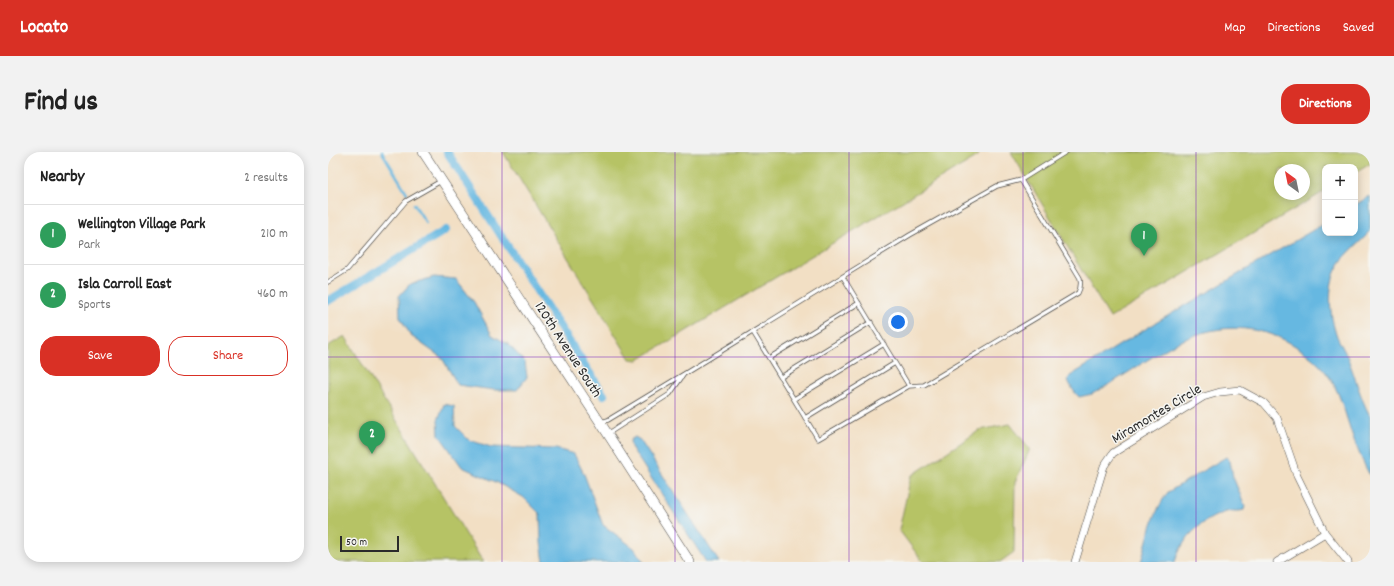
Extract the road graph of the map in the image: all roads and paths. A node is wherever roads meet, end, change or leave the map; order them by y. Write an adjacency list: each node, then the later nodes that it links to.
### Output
1 (423, 152): 3 (street, 120th Avenue South)
2 (1066, 152): 4 (lane)
3 (442, 180): 6 (lane); 18 (street, 120th Avenue South)
4 (1021, 180): 5 (lane); 15 (lane)
5 (843, 277): 7 (lane); 9 (lane)
6 (328, 282)
7 (859, 303): 8 (lane); 11 (lane)
8 (871, 322): 10 (lane); 14 (lane)
9 (753, 332): 11 (lane); 13 (lane)
10 (884, 344): 12 (lane); 16 (lane)
11 (769, 358): 14 (lane)
12 (895, 363): 15 (lane); 17 (lane)
13 (684, 374): 18 (lane); 19 (lane)
14 (781, 377): 16 (lane)
15 (909, 386): 17 (lane)
16 (794, 398): 17 (lane)
17 (806, 418)
18 (600, 422): 19 (street, 120th Avenue South)
19 (608, 434): 21 (street, 120th Avenue South)
20 (1325, 533): 22 (street, Miramontes Circle); 23 (street); 24 (street, Miramontes Circle)
21 (690, 562)
22 (1075, 562)
23 (1277, 562)
24 (1348, 562)

